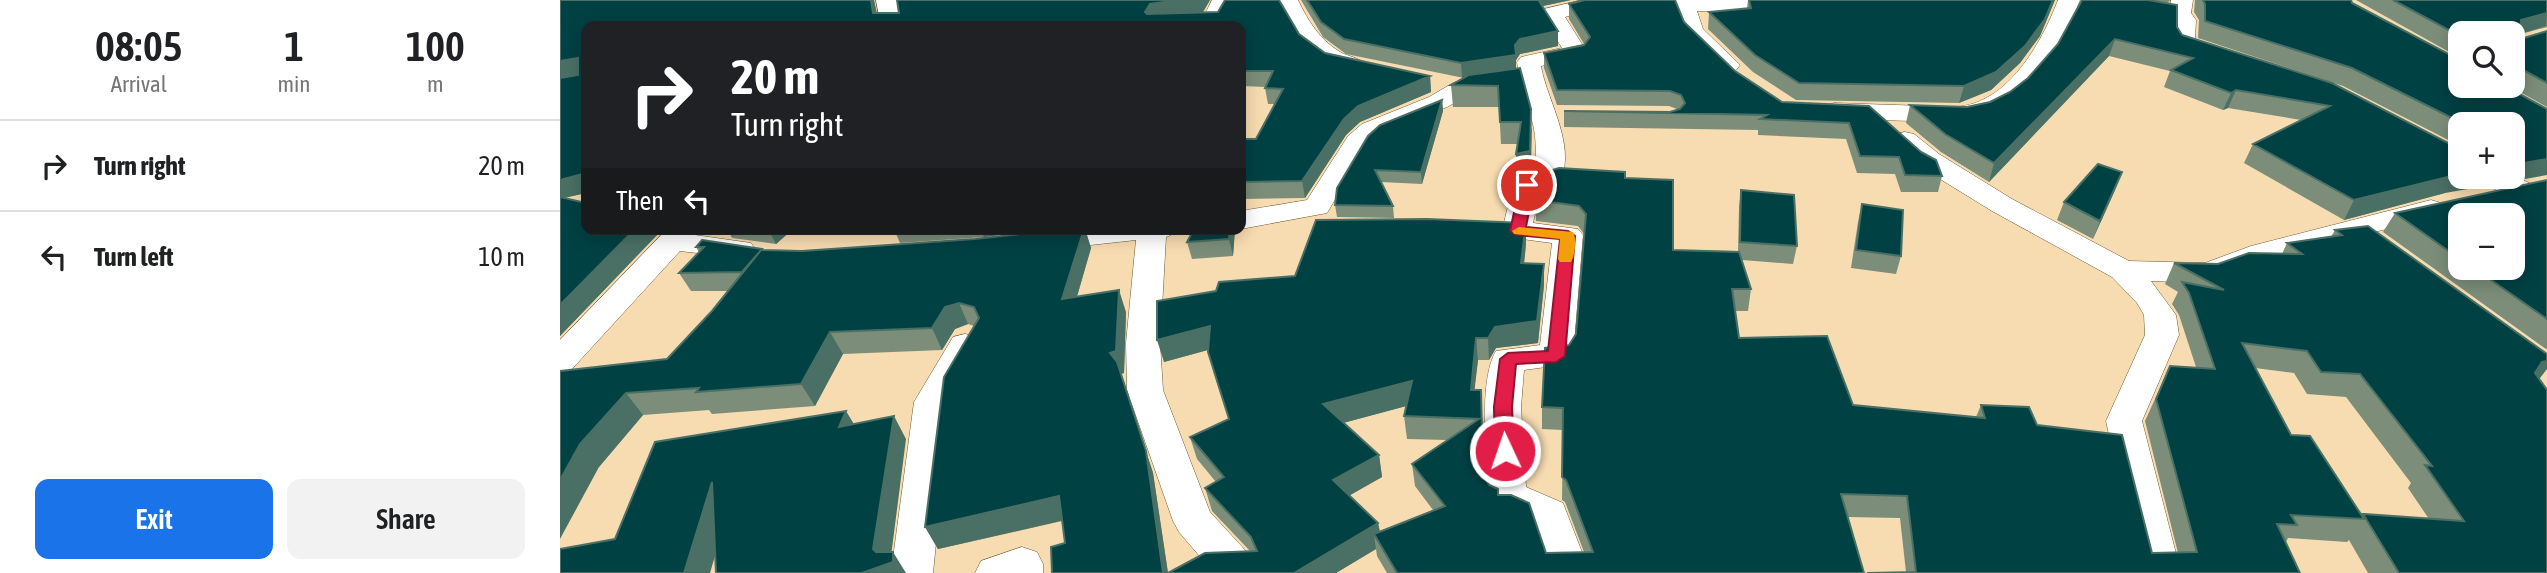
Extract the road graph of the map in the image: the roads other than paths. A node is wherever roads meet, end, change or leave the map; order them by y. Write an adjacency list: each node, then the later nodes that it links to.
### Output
1 (887, 0): 8 (street)
2 (1287, 0): 11 (street)
3 (1606, 0): 12 (street)
4 (2069, 0): 17 (street)
5 (1771, 5): 13 (street)
6 (2176, 9): 10 (street)
7 (1216, 15): 9 (street)
8 (891, 21)
9 (1187, 21)
10 (2236, 60)
11 (1375, 70)
12 (1530, 78): 15 (street); 18 (street)
13 (1742, 79)
14 (1425, 81): 15 (street)
15 (1462, 88): 21 (street)
16 (1815, 110): 17 (street)
17 (1872, 111): 31 (street)
18 (1544, 115): 19 (street); 38 (street)
19 (1572, 116)
20 (2501, 190): 23 (street)
21 (1322, 200): 22 (street); 24 (street)
22 (1246, 219)
23 (2354, 229): 29 (street); 31 (street)
24 (1331, 230)
25 (678, 235): 30 (street); 33 (street)
26 (1108, 235): 28 (street)
27 (1156, 235): 37 (street)
28 (1011, 245)
29 (2387, 251)
30 (768, 253)
31 (2123, 270): 39 (street)
32 (969, 338): 34 (street)
33 (560, 361)
34 (912, 573)
35 (996, 573): 36 (street)
36 (1022, 573)
37 (1241, 573)
38 (1569, 573)
39 (2160, 573)

